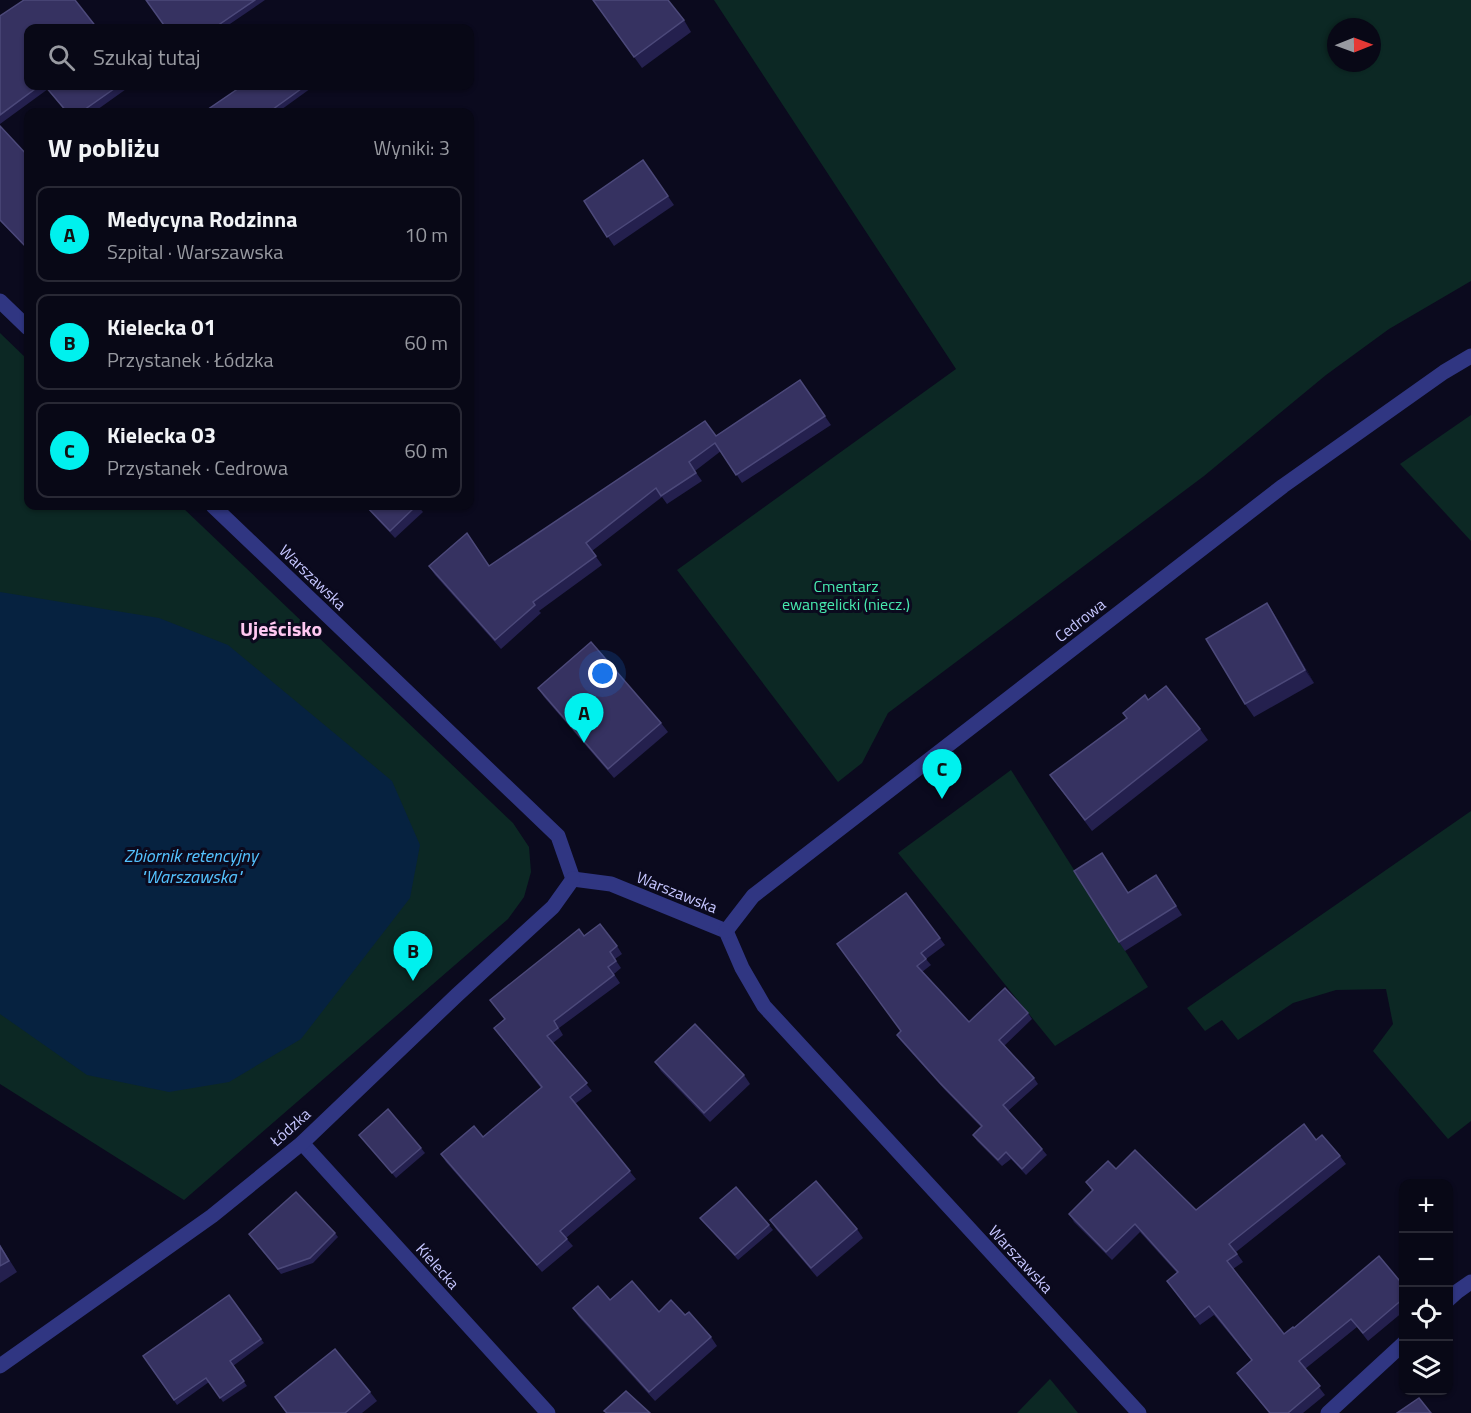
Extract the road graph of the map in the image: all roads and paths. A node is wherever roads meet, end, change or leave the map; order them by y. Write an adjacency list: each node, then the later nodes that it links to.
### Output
1 (0, 302): 2 (street)
2 (24, 324)
3 (1471, 356): 6 (street, Cedrowa)
4 (217, 510): 5 (street, Warszawska)
5 (573, 879): 6 (street, Warszawska); 7 (street, Łódzka)
6 (726, 931): 13 (street, Warszawska)
7 (302, 1143): 11 (street, Łódzka); 12 (street, Kielecka)
8 (1471, 1282): 9 (street)
9 (1453, 1296)
10 (1399, 1348): 14 (street)
11 (0, 1366)
12 (548, 1413)
13 (1139, 1413)
14 (1328, 1413)

